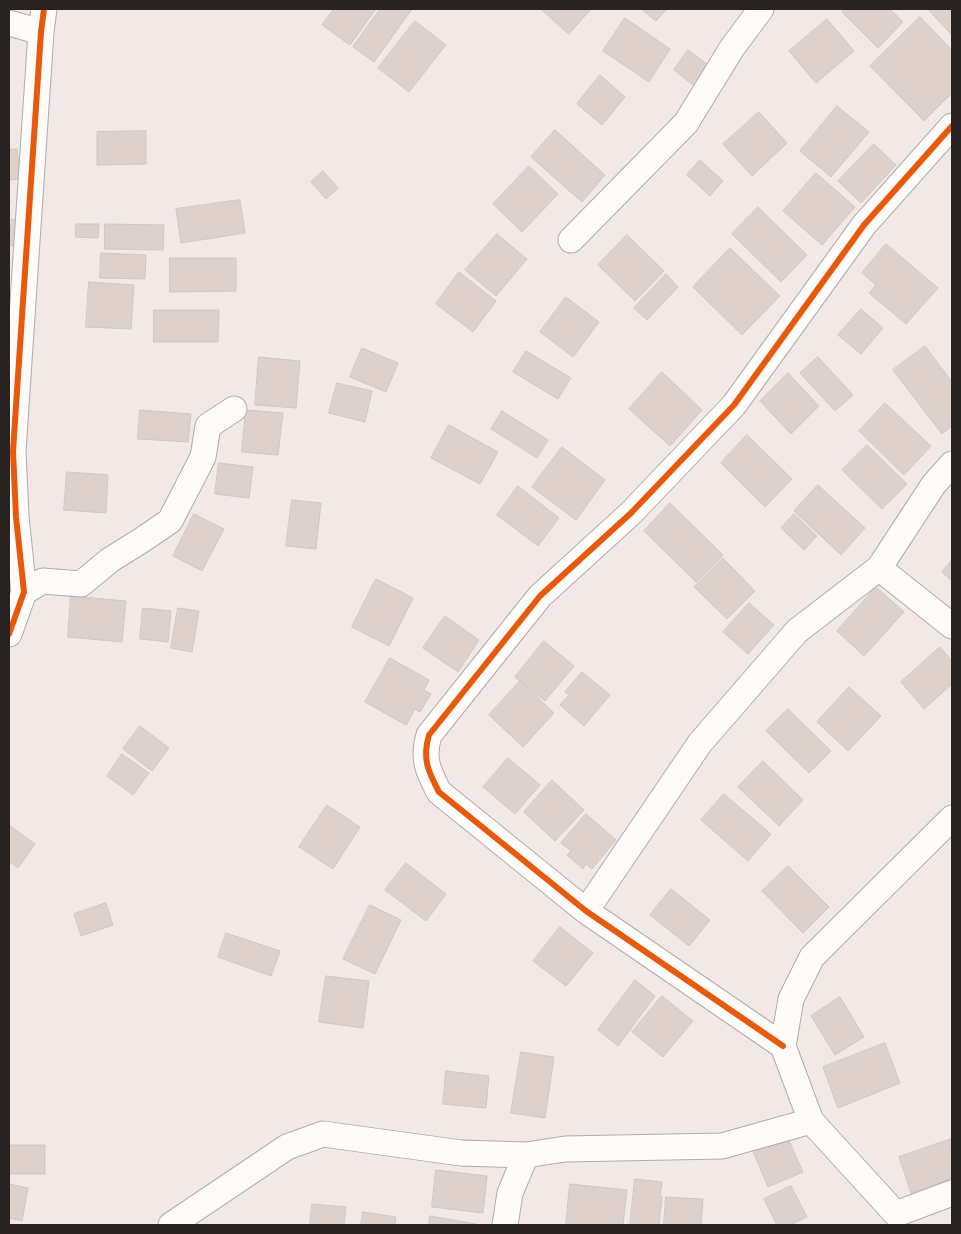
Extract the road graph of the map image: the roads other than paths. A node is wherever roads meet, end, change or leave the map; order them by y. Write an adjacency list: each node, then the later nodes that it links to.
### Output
1 (761, 9): 5 (street)
2 (43, 20): 3 (street); 7 (street)
3 (9, 23)
4 (952, 126): 15 (street)
5 (571, 240)
6 (234, 409): 11 (street)
7 (11, 451): 9 (street)
8 (952, 464): 10 (street)
9 (13, 511): 11 (street)
10 (879, 568): 12 (street); 15 (street)
11 (24, 592): 13 (street)
12 (952, 626)
13 (9, 634)
14 (952, 818): 16 (street)
15 (586, 912): 16 (street)
16 (783, 1046): 17 (street)
17 (811, 1121): 18 (street); 19 (street)
18 (526, 1155): 20 (street); 21 (street)
19 (952, 1192)
20 (171, 1225)
21 (505, 1225)

